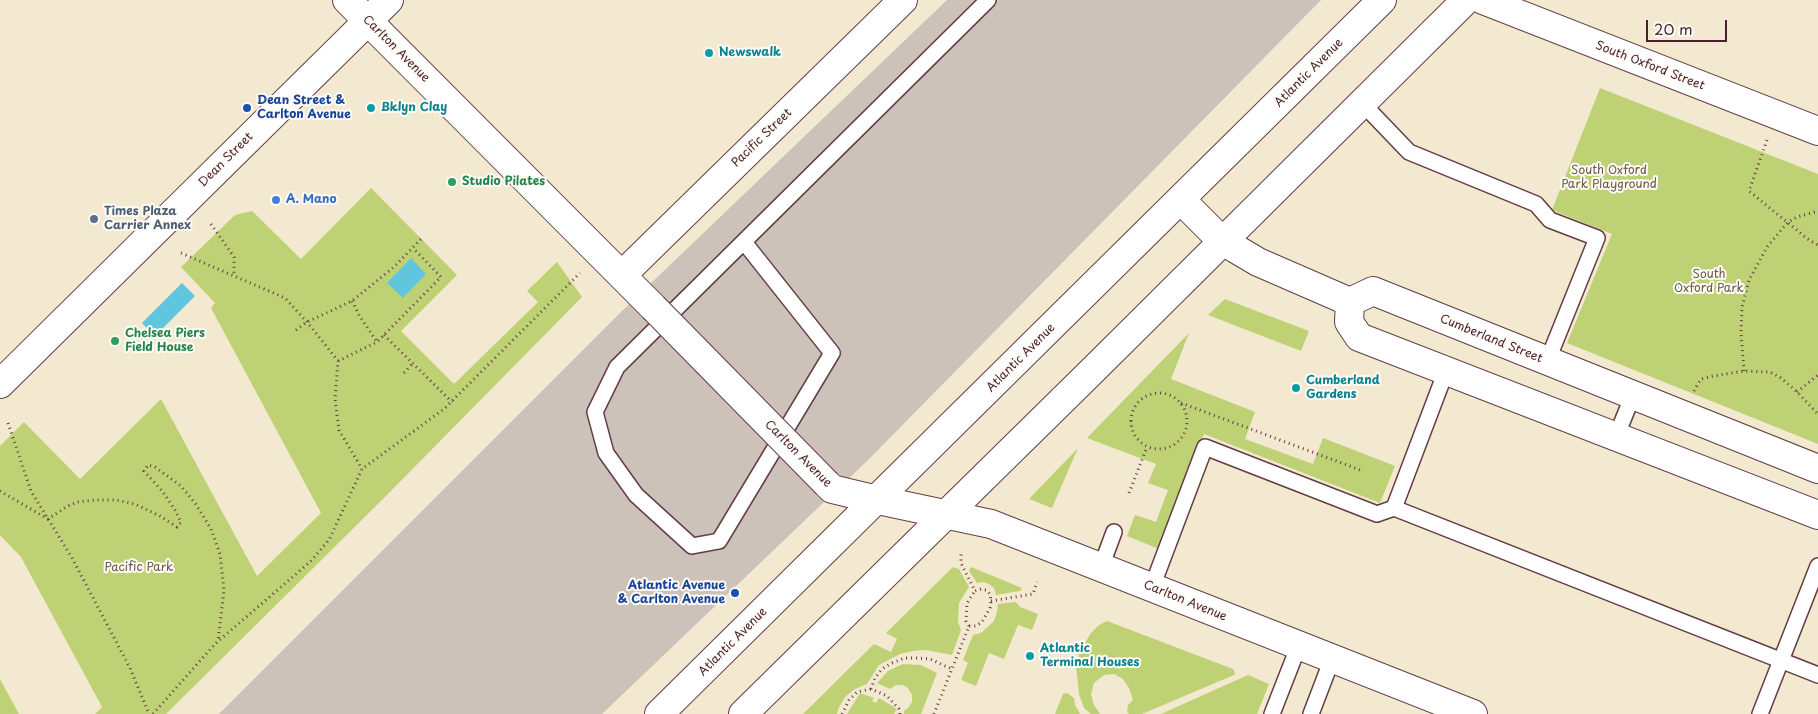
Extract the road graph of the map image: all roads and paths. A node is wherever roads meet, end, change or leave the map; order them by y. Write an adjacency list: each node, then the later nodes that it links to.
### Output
1 (347, 0): 8 (street, Carlton Avenue)
2 (389, 0): 8 (street, Dean Street)
3 (903, 0): 23 (street, Pacific Street)
4 (988, 0): 18 (lane)
5 (1382, 0): 12 (street, Atlantic Avenue)
6 (1466, 0): 9 (street)
7 (1483, 0): 10 (street, South Oxford Street)
8 (368, 21): 23 (street, Carlton Avenue); 38 (street, Dean Street)
9 (1362, 103): 17 (street); 32 (lane)
10 (1818, 132)
11 (1762, 152): 14 (path)
12 (1181, 200): 17 (street); 53 (street, Atlantic Avenue)
13 (1818, 211): 14 (path)
14 (1788, 222): 19 (path); 35 (path)
15 (211, 224): 24 (path)
16 (421, 239): 20 (path)
17 (1223, 241): 26 (street); 55 (street)
18 (744, 242): 18 (lane)
19 (1818, 244)
20 (412, 248): 25 (path); 29 (path)
21 (181, 253): 24 (path)
22 (580, 272): 41 (path)
23 (622, 275): 53 (street, Carlton Avenue, bridge)
24 (234, 276): 27 (path)
25 (352, 301): 27 (path); 30 (path)
26 (1350, 302): 32 (street, Cumberland Street); 34 (street)
27 (307, 322): 28 (path); 31 (path)
28 (296, 330)
29 (384, 335): 30 (path); 33 (path)
30 (378, 342): 31 (path)
31 (338, 361): 48 (path)
32 (1547, 362): 40 (street, Cumberland Street)
33 (413, 363): 36 (path); 41 (path)
34 (1446, 371): 46 (street); 54 (lane)
35 (1744, 372): 39 (path); 43 (path)
36 (404, 373)
37 (1818, 375): 39 (path)
38 (0, 384)
39 (1797, 392): 44 (path)
40 (1633, 395): 43 (street, Cumberland Street); 46 (lane)
41 (452, 402): 48 (path)
42 (1181, 402): 47 (path); 47 (path); 50 (path)
43 (1683, 414): 49 (street, Cumberland Street)
44 (1818, 414)
45 (8, 423): 57 (path)
46 (1616, 437): 56 (street)
47 (1148, 447): 52 (path)
48 (362, 469): 67 (path)
49 (1818, 469)
50 (1363, 471)
51 (0, 491): 57 (path)
52 (1129, 493)
53 (878, 500): 55 (street, Carlton Avenue); 76 (street, Atlantic Avenue)
54 (1394, 508): 63 (lane); 70 (lane)
55 (947, 514): 61 (street, Carlton Avenue); 77 (street)
56 (1818, 515)
57 (48, 519): 67 (path); 74 (path)
58 (1114, 532): 61 (lane)
59 (961, 554): 64 (path)
60 (1818, 566): 70 (lane)
61 (1100, 567): 63 (street, Carlton Avenue)
62 (1037, 582): 65 (path)
63 (1152, 587): 68 (street, Carlton Avenue)
64 (975, 591): 65 (path); 66 (path)
65 (991, 601): 66 (path)
66 (969, 626): 71 (path)
67 (218, 641): 75 (path)
68 (1299, 646): 69 (street, Carlton Avenue); 81 (lane)
69 (1332, 659): 82 (lane); 83 (street, Carlton Avenue)
70 (1781, 661): 72 (lane); 84 (lane)
71 (952, 669): 73 (path); 80 (path)
72 (1818, 675)
73 (870, 689): 78 (path); 79 (path)
74 (150, 714)
75 (153, 714)
76 (659, 714)
77 (743, 714)
78 (842, 714)
79 (900, 714)
80 (934, 714)
81 (1272, 714)
82 (1311, 714)
83 (1473, 714)
84 (1760, 714)

